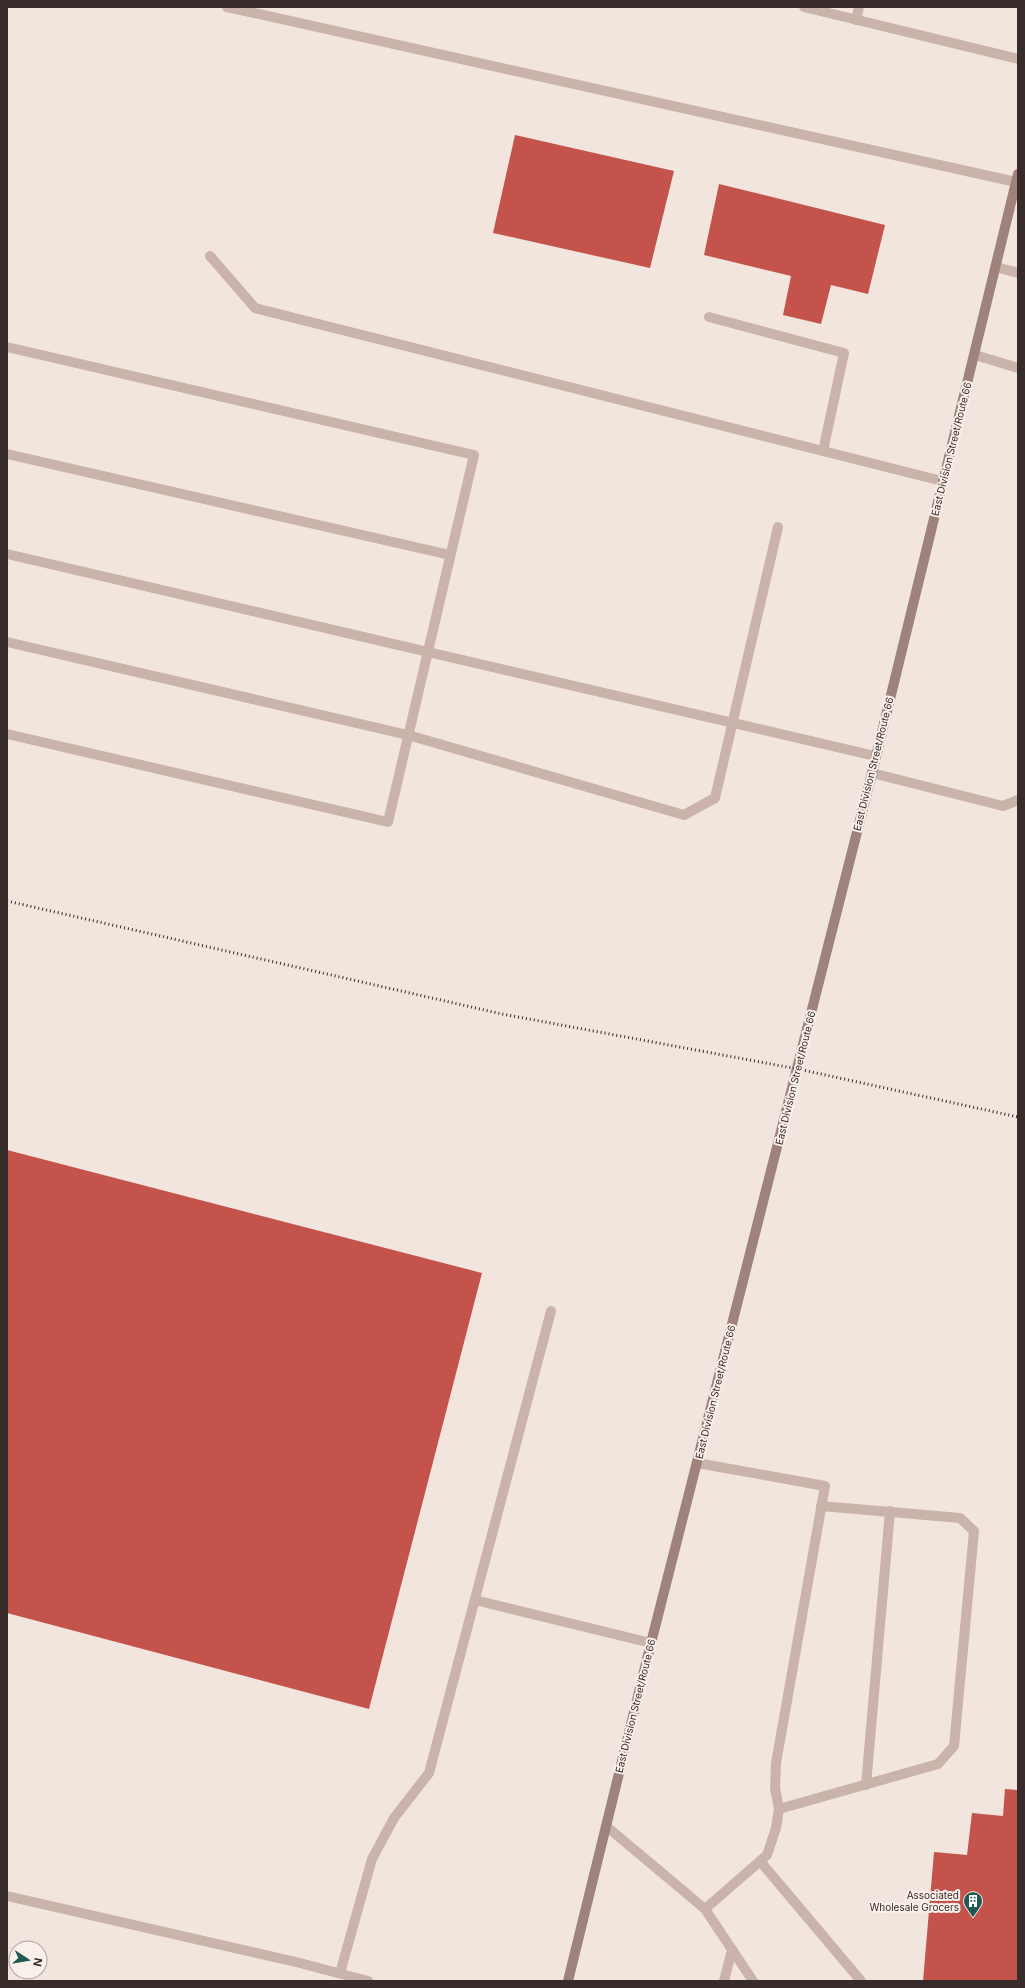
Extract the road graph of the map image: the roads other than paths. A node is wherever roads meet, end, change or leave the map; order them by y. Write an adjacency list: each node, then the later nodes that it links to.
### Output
1 (227, 7): 6 (lane)
2 (804, 7): 4 (lane)
3 (859, 7): 4 (lane)
4 (856, 20): 5 (lane)
5 (1018, 59)
6 (1017, 178): 8 (main road, East Division Street/Route 66)
7 (210, 256): 14 (lane)
8 (996, 267): 9 (lane); 12 (main road, East Division Street/Route 66)
9 (1018, 273)
10 (710, 317): 14 (lane)
11 (7, 347): 19 (lane)
12 (975, 354): 13 (lane); 16 (main road, East Division Street/Route 66)
13 (1018, 368)
14 (823, 451): 16 (lane)
15 (7, 454): 19 (lane)
16 (942, 481): 25 (main road, East Division Street/Route 66)
17 (778, 528): 22 (lane)
18 (7, 554): 21 (lane)
19 (450, 555): 21 (lane)
20 (7, 642): 24 (lane)
21 (428, 652): 22 (lane); 24 (lane)
22 (733, 723): 24 (lane); 25 (lane)
23 (7, 734): 24 (lane)
24 (408, 735)
25 (875, 756): 26 (main road, East Division Street/Route 66)
26 (872, 773): 27 (lane); 29 (main road, East Division Street/Route 66)
27 (1018, 800)
28 (551, 1311): 32 (lane)
29 (697, 1463): 30 (lane); 33 (main road, East Division Street/Route 66)
30 (821, 1506): 31 (lane); 35 (lane)
31 (890, 1511): 34 (lane); 34 (lane)
32 (475, 1600): 33 (lane); 41 (lane)
33 (651, 1643): 36 (main road, East Division Street/Route 66)
34 (866, 1785): 35 (lane)
35 (779, 1809): 37 (lane)
36 (606, 1826): 39 (lane); 43 (main road, East Division Street/Route 66)
37 (760, 1861): 39 (lane); 46 (lane)
38 (7, 1896): 41 (lane)
39 (705, 1908): 40 (lane)
40 (732, 1950): 44 (lane); 45 (lane)
41 (340, 1974): 42 (lane)
42 (368, 1981)
43 (568, 1981)
44 (724, 1981)
45 (753, 1981)
46 (861, 1981)

